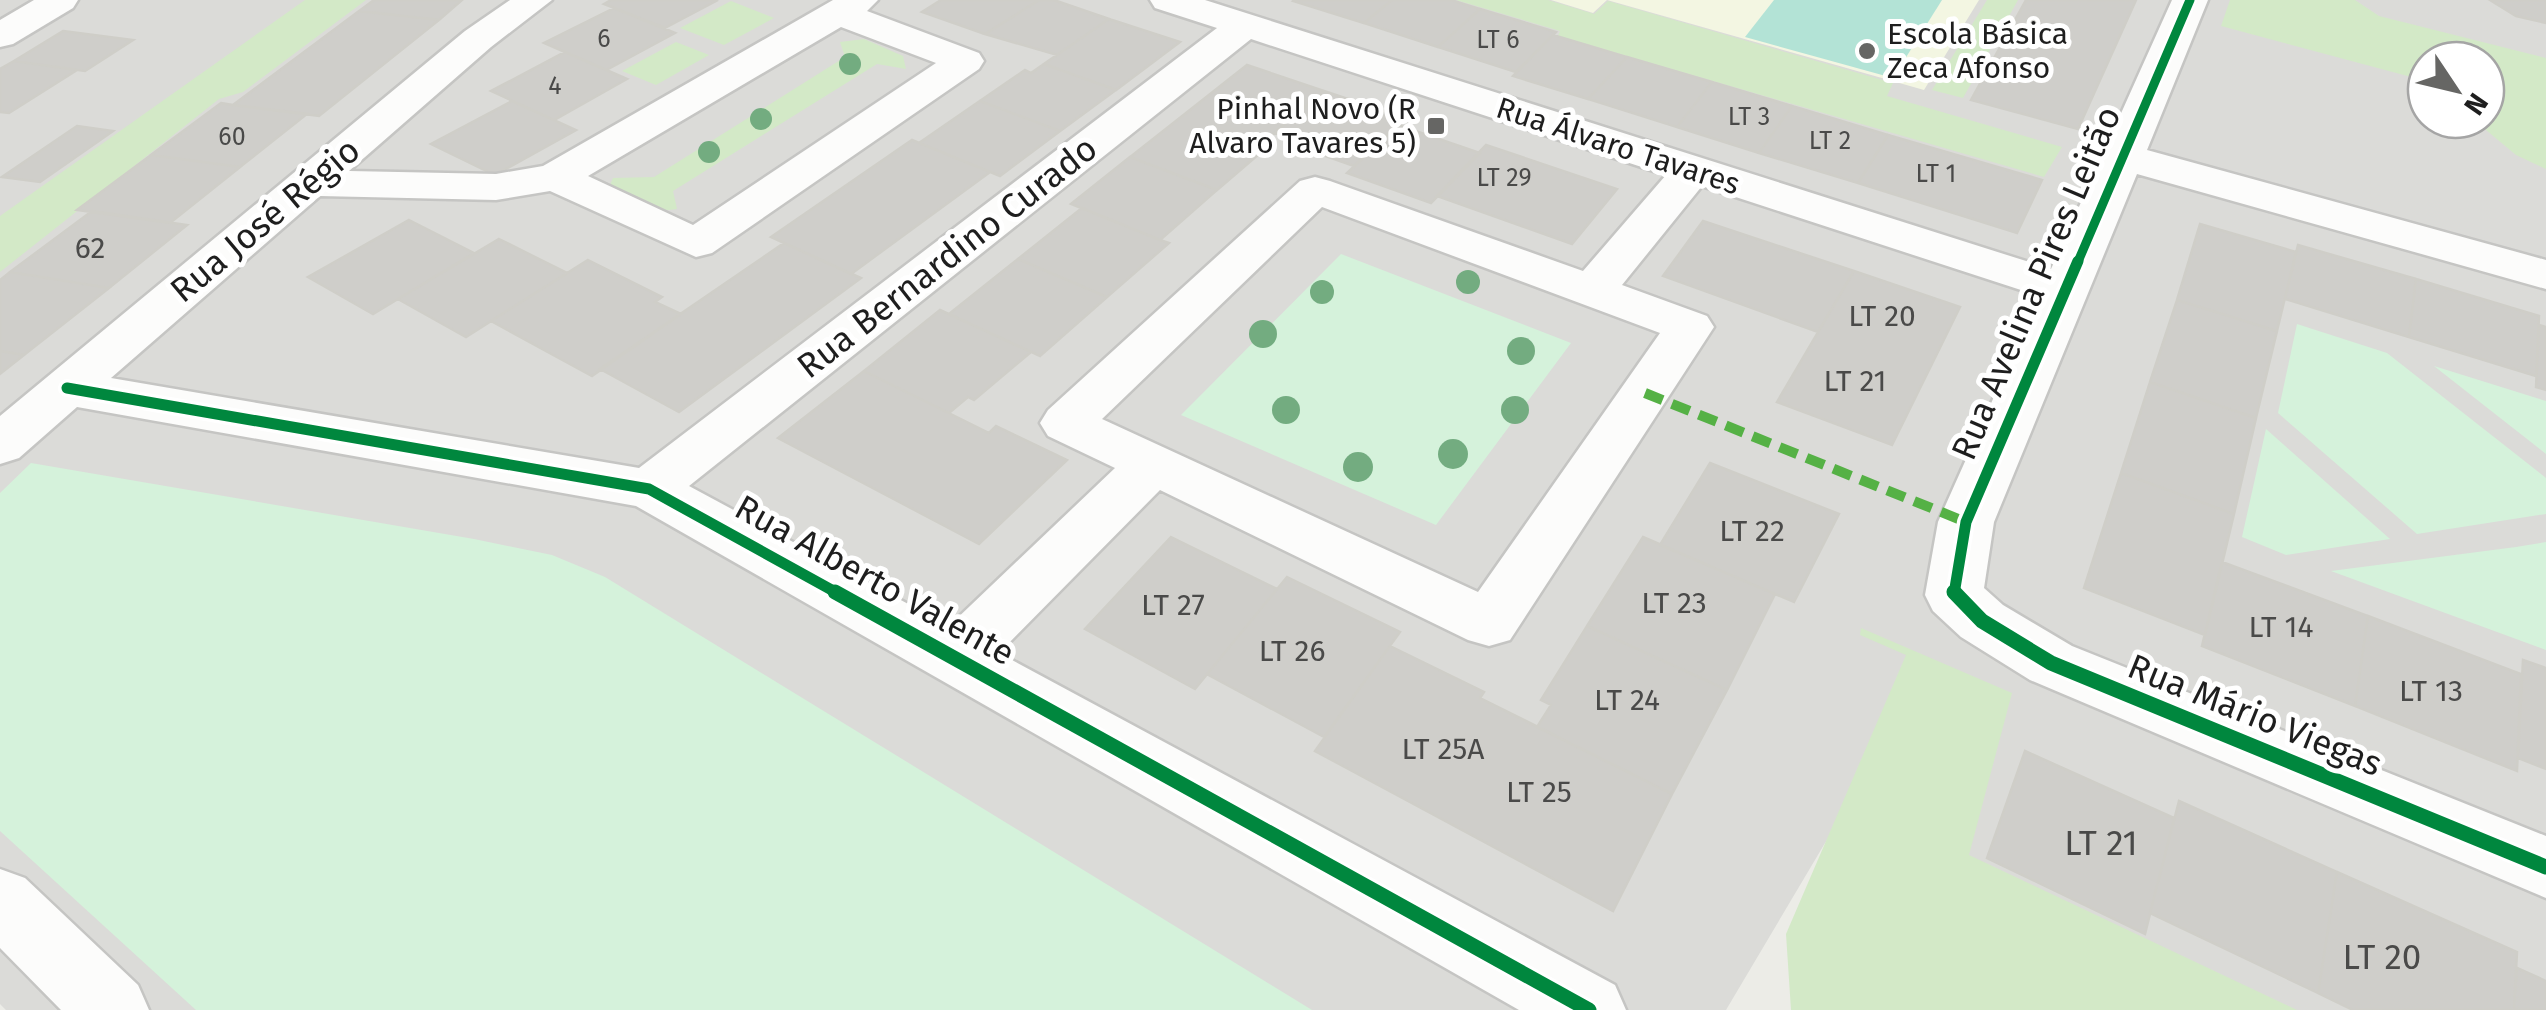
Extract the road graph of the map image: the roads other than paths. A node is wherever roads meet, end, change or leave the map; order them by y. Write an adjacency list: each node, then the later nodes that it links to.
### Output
1 (60, 0): 7 (street)
2 (534, 0): 11 (street, Rua José Régio)
3 (1168, 0): 6 (street, Rua Álvaro Tavares)
4 (2190, 0): 8 (street, Rua Avelina Pires Leitão)
5 (849, 6): 10 (street); 10 (street)
6 (1245, 25): 9 (street, Rua Álvaro Tavares); 18 (street, Rua Bernardino Curado)
7 (0, 36)
8 (2122, 156): 12 (street); 13 (street, Rua Avelina Pires Leitão)
9 (1692, 171): 13 (street, Rua Álvaro Tavares); 14 (street)
10 (554, 177): 11 (street)
11 (308, 184): 15 (street, Rua José Régio)
12 (2546, 274)
13 (2068, 290): 19 (street, Rua Avelina Pires Leitão)
14 (1592, 292): 17 (street); 17 (street)
15 (67, 388): 16 (street, Rua José Régio); 18 (street, Rua Alberto Valente)
16 (0, 444)
17 (1153, 464): 20 (street)
18 (649, 489): 20 (street, Rua Alberto Valente)
19 (1954, 595): 21 (street, Rua Mário Viegas)
20 (955, 658): 24 (street, Rua Alberto Valente)
21 (2546, 868)
22 (0, 901): 23 (street)
23 (112, 1010)
24 (1589, 1010)

